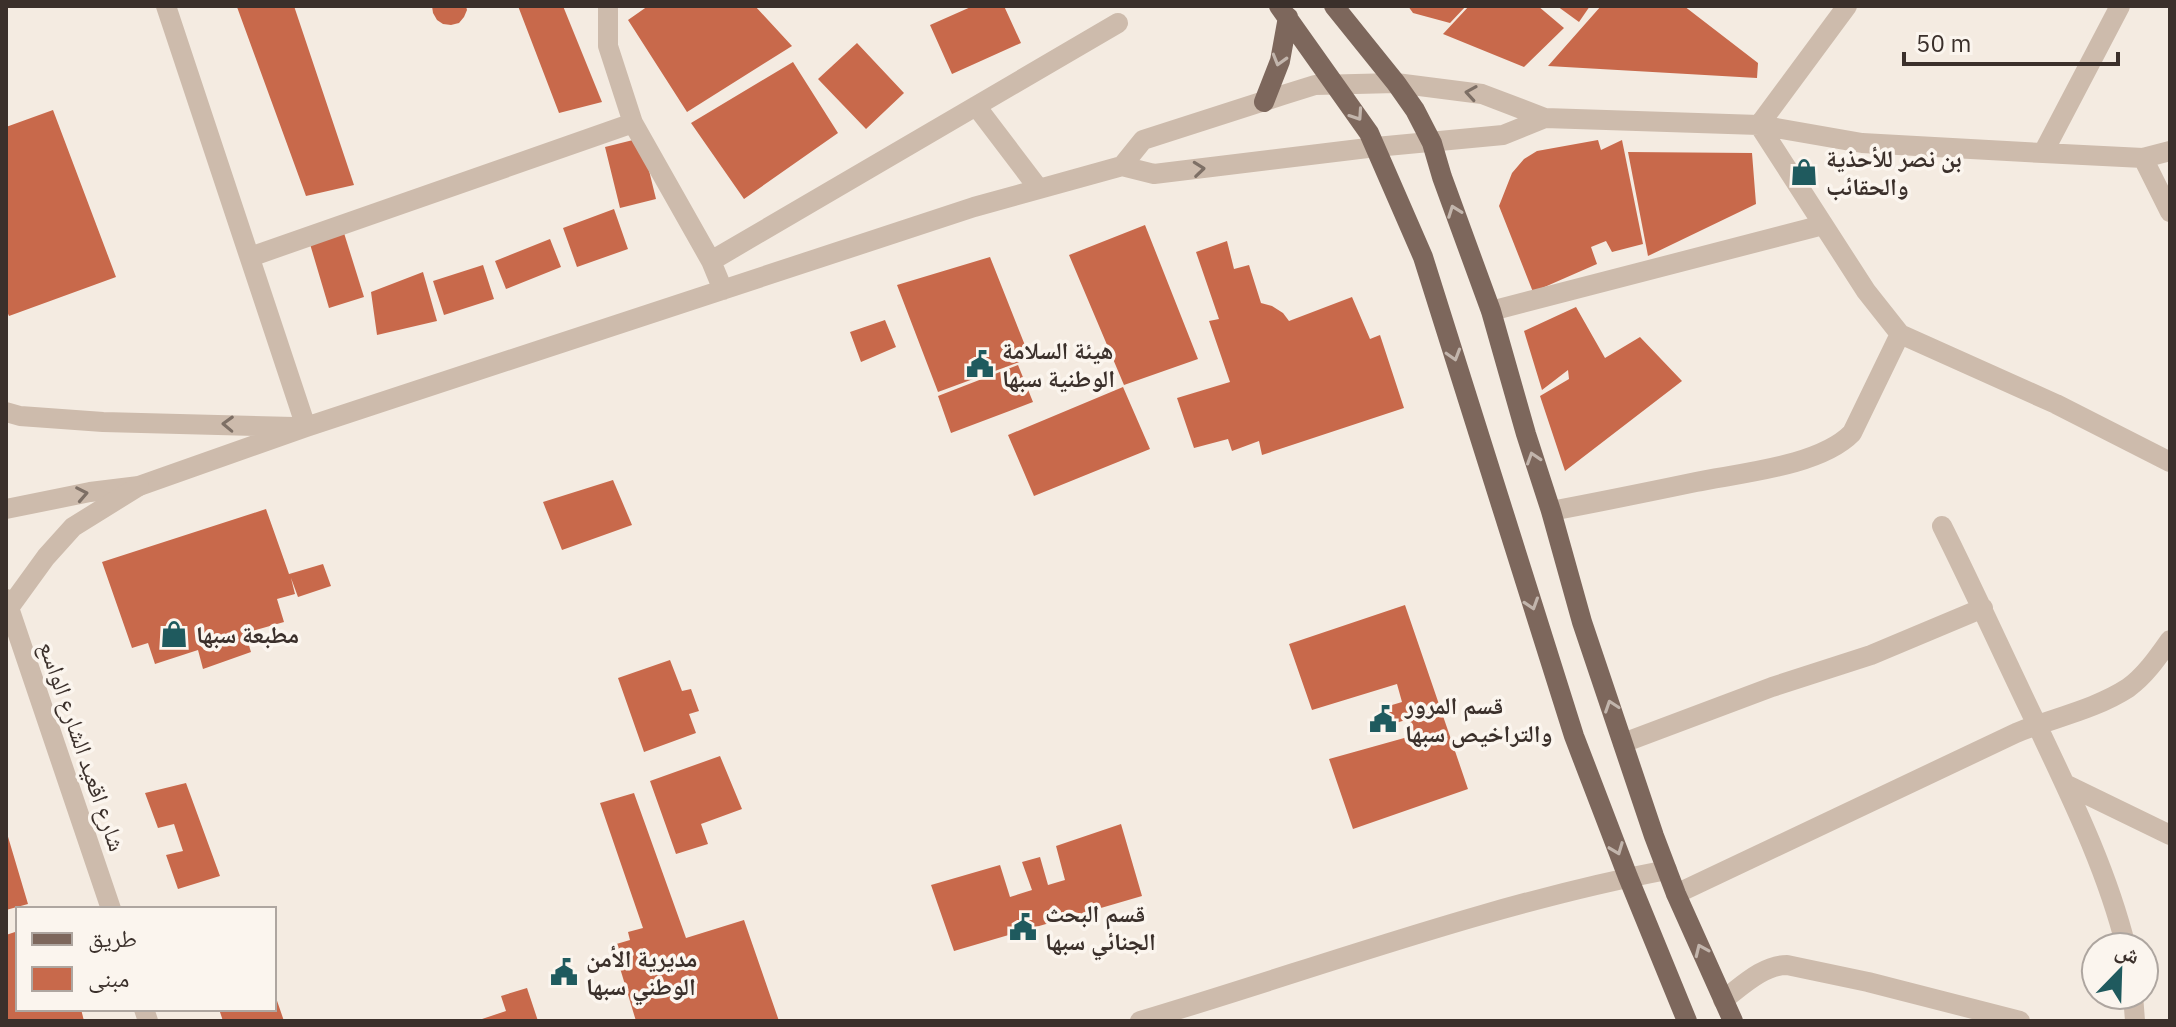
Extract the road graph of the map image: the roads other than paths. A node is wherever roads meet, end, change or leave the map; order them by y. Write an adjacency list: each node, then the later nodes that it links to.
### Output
1 (166, 6): 24 (street)
2 (608, 6): 13 (street)
3 (1334, 6): 8 (main road)
4 (1847, 6): 14 (street)
5 (2120, 6): 18 (street)
6 (1284, 12): 9 (main road); 10 (main road, one-way to 10)
7 (1118, 23): 11 (street)
8 (1396, 83): 9 (street); 12 (street, one-way to 8); 15 (main road)
9 (1335, 84): 10 (street); 16 (main road, one-way to 16)
10 (1264, 102): 20 (street)
11 (976, 106): 21 (street); 25 (street)
12 (1545, 118): 14 (street); 15 (street)
13 (633, 123): 24 (street); 25 (street)
14 (1759, 125): 18 (street); 23 (street)
15 (1432, 143): 16 (street); 27 (main road, one-way to 15)
16 (1376, 147): 20 (street, one-way to 16); 44 (main road, one-way to 44)
17 (2170, 151): 19 (street)
18 (2043, 153): 19 (street)
19 (2143, 158): 22 (street)
20 (1122, 166): 21 (street)
21 (1039, 189): 26 (street)
22 (2170, 212)
23 (1823, 225): 27 (street); 28 (street)
24 (250, 257): 30 (street)
25 (711, 261): 26 (street)
26 (723, 290): 30 (street)
27 (1491, 311): 34 (main road, one-way to 27)
28 (1900, 334): 31 (street); 34 (street)
29 (6, 412): 30 (street, one-way to 29)
30 (306, 427): 32 (street)
31 (2170, 462)
32 (139, 486): 33 (street, one-way to 32); 36 (street)
33 (6, 509)
34 (1551, 511): 40 (main road, one-way to 34)
35 (1942, 526): 37 (street)
36 (8, 603): 46 (street, شارع اقعيد الشارع الواسع)
37 (1983, 608): 39 (street); 40 (street)
38 (2170, 640): 39 (street)
39 (2036, 724): 41 (street); 45 (street)
40 (1623, 743): 43 (main road)
41 (2065, 784): 42 (street); 47 (street)
42 (2170, 835)
43 (1667, 870): 44 (street); 45 (main road)
44 (1628, 877): 49 (street); 50 (main road)
45 (1676, 894): 48 (main road, one-way to 45)
46 (110, 907)
47 (2122, 931)
48 (1723, 1000): 51 (main road); 52 (street)
49 (1154, 1019)
50 (1687, 1021)
51 (1733, 1021)
52 (2020, 1021)

